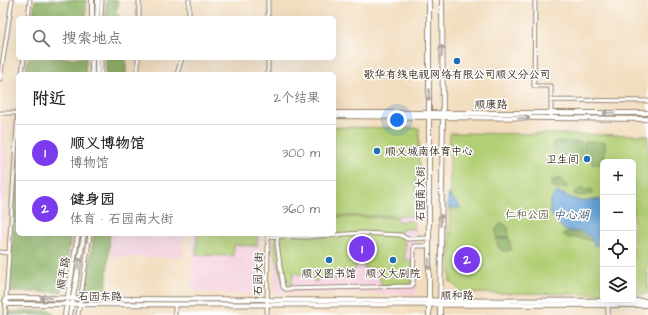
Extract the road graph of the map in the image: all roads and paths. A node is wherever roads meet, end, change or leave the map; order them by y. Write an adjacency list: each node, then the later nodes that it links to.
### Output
1 (12, 0): 33 (street)
2 (30, 0): 12 (street)
3 (92, 0): 13 (main road)
4 (98, 0): 14 (main road)
5 (102, 0): 15 (street)
6 (139, 0): 16 (street)
7 (189, 0): 17 (street)
8 (268, 0): 18 (street)
9 (429, 0): 41 (main road, 石园南大街, one-way to 41)
10 (442, 0): 42 (main road, 石园南大街, one-way to 10)
11 (535, 0): 34 (street)
12 (28, 16)
13 (92, 16)
14 (97, 16)
15 (102, 16)
16 (139, 16)
17 (189, 16)
18 (268, 16)
19 (24, 60): 26 (street)
20 (92, 60): 27 (main road)
21 (97, 60): 28 (main road)
22 (101, 60): 29 (street)
23 (138, 60): 30 (street)
24 (181, 60): 31 (street)
25 (268, 60): 32 (street)
26 (22, 72)
27 (92, 72)
28 (97, 72)
29 (101, 72)
30 (138, 72)
31 (178, 72)
32 (268, 72)
33 (0, 79)
34 (551, 100): 35 (street); 39 (street)
35 (648, 101)
36 (0, 113): 37 (street)
37 (16, 113)
38 (336, 113): 41 (main road, 顺康路)
39 (551, 113): 40 (main road, 顺康路, one-way to 39); 42 (main road, 顺康路); 44 (street)
40 (648, 113)
41 (428, 115): 42 (main road, 顺康路); 43 (main road, 顺康路); 55 (main road, 石园南大街)
42 (443, 115): 44 (main road, 顺康路, one-way to 44); 68 (main road, 石园南大街, one-way to 42)
43 (336, 116)
44 (551, 118): 45 (main road, 顺康路)
45 (648, 119)
46 (16, 144): 60 (street)
47 (336, 234): 54 (street)
48 (78, 236): 61 (main road, 顺平路)
49 (84, 236): 62 (main road, 顺平路, one-way to 49)
50 (90, 236): 63 (street)
51 (278, 236): 52 (street); 53 (street); 56 (street)
52 (305, 236)
53 (268, 237): 56 (street); 66 (street, 石园大街)
54 (414, 238): 55 (street); 57 (street)
55 (429, 238): 58 (main road, 石园南大街)
56 (277, 243): 57 (street)
57 (414, 246): 58 (street)
58 (429, 246): 67 (main road, 石园南大街, one-way to 67)
59 (0, 252): 60 (street)
60 (9, 253): 65 (street)
61 (68, 298): 62 (main road, 石园东路); 65 (main road, 石园东路, one-way to 65); 74 (main road, 顺平路)
62 (73, 299): 63 (main road, 石园东路); 75 (main road, 顺平路)
63 (80, 299): 66 (main road, 石园东路); 76 (street)
64 (0, 301): 65 (street)
65 (5, 301): 74 (main road, 石园东路); 78 (street)
66 (267, 302): 67 (main road, 顺和路); 73 (main road, 石园东路); 83 (street, 石园大街)
67 (429, 302): 68 (main road, 顺和路); 84 (main road, 石园南大街)
68 (441, 302): 71 (main road, 顺和路); 85 (main road, 石园南大街)
69 (636, 302): 70 (main road, 顺和路)
70 (648, 302)
71 (600, 303)
72 (608, 303): 77 (main road, 顺和路); 86 (street)
73 (175, 304): 76 (main road, 石园东路); 82 (street)
74 (67, 305): 75 (main road, 石园东路); 79 (main road, 顺平路)
75 (72, 305): 76 (main road, 石园东路); 80 (main road, 顺平路)
76 (80, 305): 81 (street)
77 (648, 305)
78 (5, 315)
79 (65, 315)
80 (70, 315)
81 (78, 315)
82 (175, 315)
83 (267, 315)
84 (429, 315)
85 (440, 315)
86 (608, 315)

